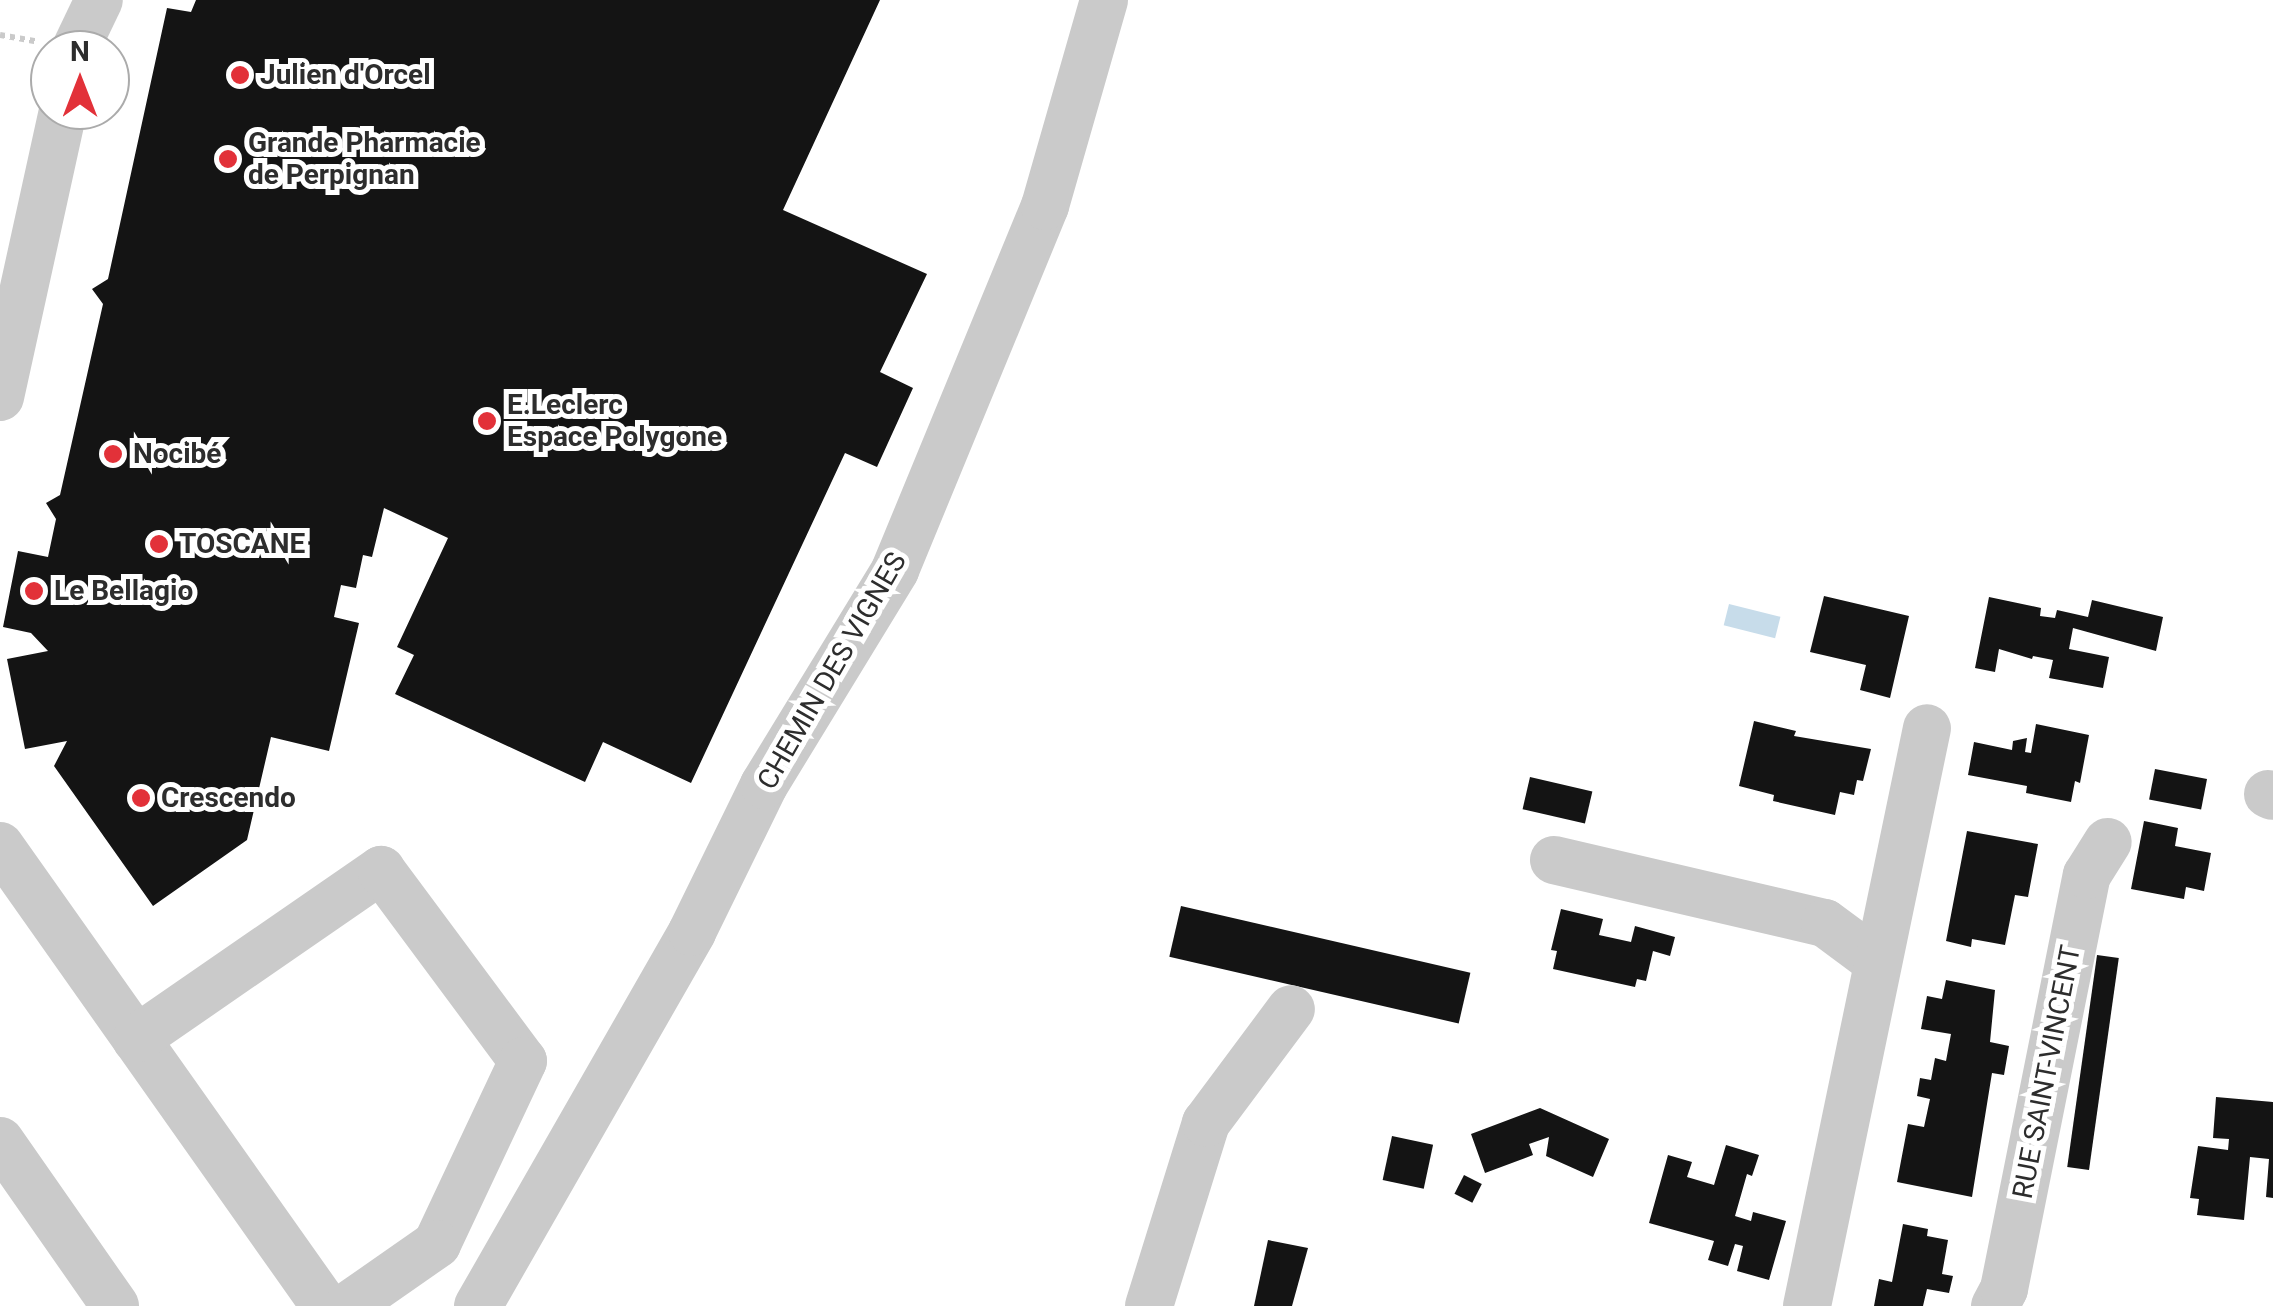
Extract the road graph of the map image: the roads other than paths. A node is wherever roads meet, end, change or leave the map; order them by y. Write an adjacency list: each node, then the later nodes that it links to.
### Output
1 (99, 0): 3 (street)
2 (1104, 0): 17 (street, CHEMIN DES VIGNES)
3 (85, 30)
4 (58, 130): 5 (street)
5 (0, 397)
6 (1927, 728): 10 (street)
7 (2108, 842): 20 (street, RUE SAINT-VINCENT)
8 (0, 846): 12 (street)
9 (1554, 860): 10 (street)
10 (1876, 960): 19 (street)
11 (1290, 1009): 18 (street)
12 (136, 1039): 15 (street); 16 (street)
13 (0, 1141): 14 (street)
14 (115, 1306)
15 (325, 1306)
16 (348, 1306)
17 (478, 1306)
18 (1149, 1306)
19 (1807, 1306)
20 (1995, 1306)

